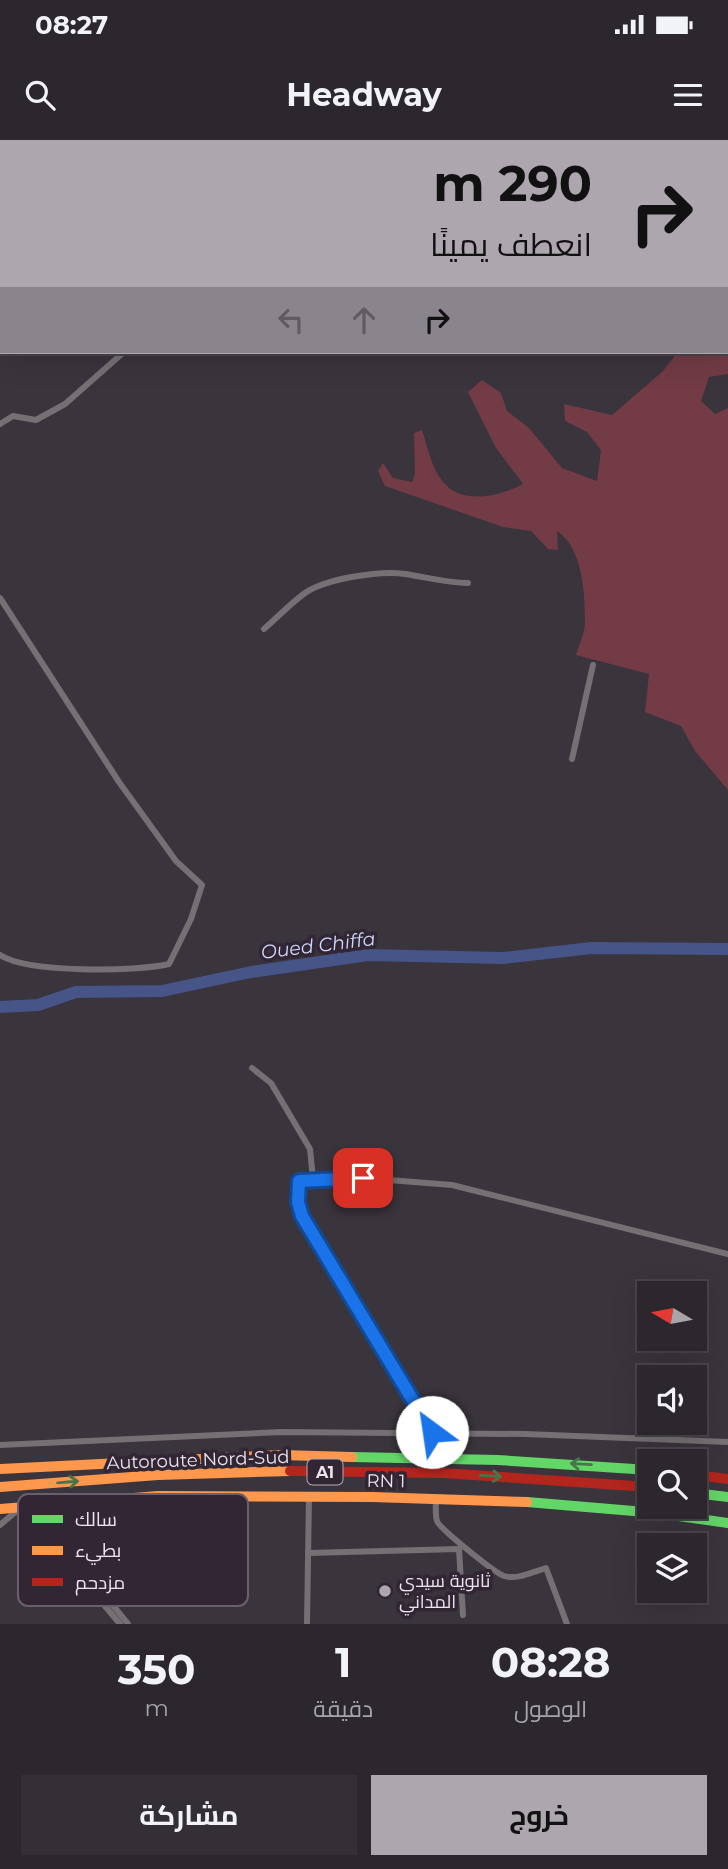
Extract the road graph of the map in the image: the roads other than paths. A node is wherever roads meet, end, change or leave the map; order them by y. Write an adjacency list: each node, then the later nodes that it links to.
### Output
1 (122, 354): 2 (street)
2 (0, 424)
3 (468, 583): 5 (street)
4 (0, 598): 8 (street)
5 (264, 629)
6 (593, 665): 7 (street)
7 (572, 759)
8 (0, 955)
9 (252, 1069): 10 (street)
10 (313, 1180): 11 (street); 12 (street)
11 (728, 1254)
12 (432, 1432): 13 (street); 14 (street)
13 (728, 1442)
14 (0, 1444)
15 (0, 1469): 16 (main road, Autoroute Nord-Sud / A1, one-way to 15)
16 (637, 1469)
17 (707, 1476): 18 (main road)
18 (728, 1479)
19 (637, 1486): 20 (main road, Autoroute Nord-Sud / A1, one-way to 19)
20 (0, 1487)
21 (707, 1494): 24 (main road)
22 (248, 1496): 23 (main road, RN 1)
23 (309, 1496): 25 (main road, RN 1); 31 (street)
24 (728, 1497)
25 (436, 1499): 29 (main road, RN 1); 38 (street)
26 (18, 1508): 27 (main road, RN 1)
27 (0, 1509)
28 (18, 1512): 30 (street)
29 (728, 1523)
30 (0, 1525)
31 (308, 1553): 34 (street); 37 (street)
32 (105, 1606): 35 (street)
33 (112, 1606): 36 (street)
34 (463, 1615)
35 (120, 1624)
36 (128, 1624)
37 (307, 1624)
38 (567, 1624)

